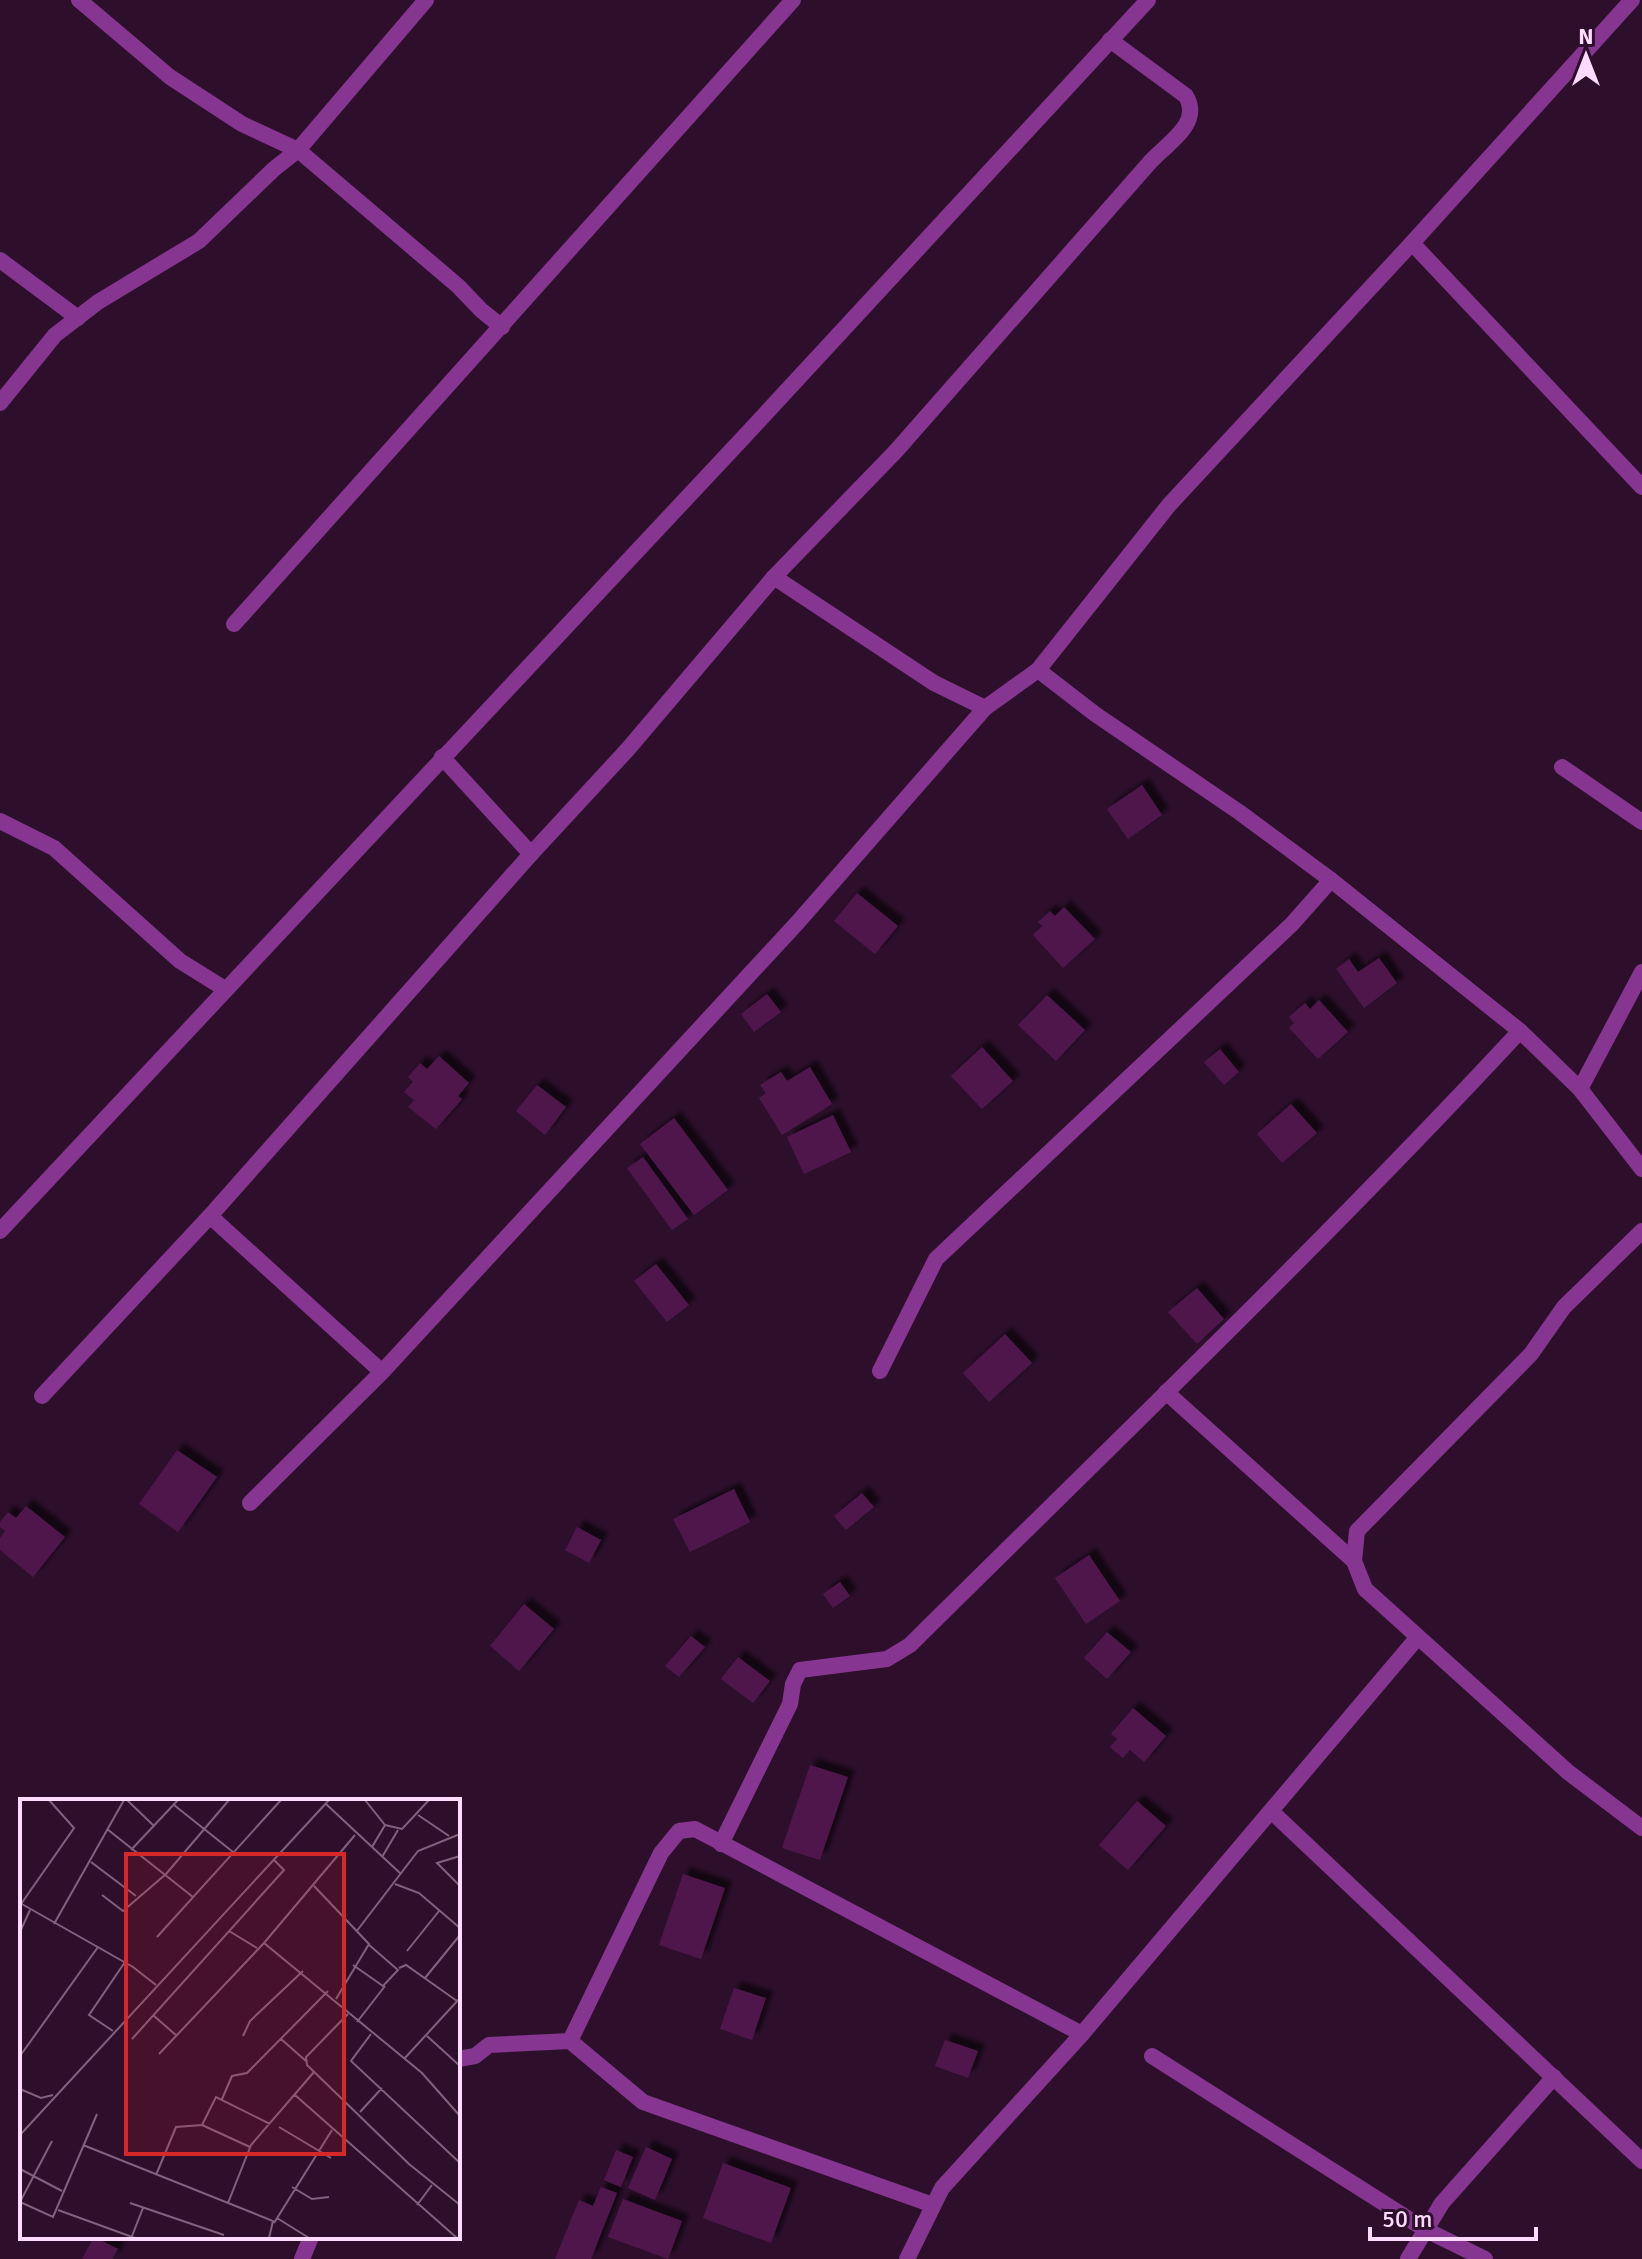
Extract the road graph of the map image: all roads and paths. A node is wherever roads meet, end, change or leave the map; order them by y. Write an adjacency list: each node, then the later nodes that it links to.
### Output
1 (79, 0): 7 (street)
2 (426, 0): 7 (street)
3 (793, 0): 11 (street)
4 (1148, 0): 6 (street)
5 (1632, 0): 8 (street)
6 (1110, 40): 14 (street); 18 (street)
7 (298, 150): 10 (street); 11 (street)
8 (1412, 243): 13 (street); 16 (street)
9 (0, 260): 10 (street)
10 (78, 318): 12 (street)
11 (502, 327): 15 (street)
12 (0, 403)
13 (1642, 487)
14 (774, 577): 17 (street); 22 (street)
15 (234, 624)
16 (1038, 670): 17 (street); 23 (street)
17 (985, 708): 33 (street)
18 (442, 757): 22 (street); 25 (street)
19 (1562, 767): 21 (street)
20 (0, 821): 25 (street)
21 (1642, 822)
22 (531, 854): 29 (street)
23 (1331, 880): 26 (street); 32 (street)
24 (1642, 972): 27 (street)
25 (225, 989): 30 (street)
26 (1520, 1031): 27 (street); 34 (street)
27 (1580, 1089): 28 (street)
28 (1642, 1169)
29 (210, 1216): 33 (street); 35 (street)
30 (0, 1231)
31 (1642, 1231): 37 (street)
32 (880, 1371)
33 (382, 1372): 36 (street)
34 (1166, 1392): 37 (street); 41 (street)
35 (42, 1396)
36 (250, 1503)
37 (1354, 1561): 38 (street)
38 (1418, 1637): 39 (street); 40 (street)
39 (1271, 1811): 42 (street); 46 (street)
40 (1642, 1828)
41 (721, 1844): 42 (street); 43 (street)
42 (1082, 2034): 48 (street)
43 (570, 2041): 45 (street); 48 (street)
44 (1152, 2056): 49 (street)
45 (460, 2059)
46 (1554, 2077): 47 (street); 49 (street)
47 (1642, 2161)
48 (933, 2205): 52 (street)
49 (1426, 2230): 53 (street); 54 (street)
50 (310, 2239): 51 (street)
51 (302, 2259)
52 (907, 2259)
53 (1408, 2259)
54 (1485, 2259)

